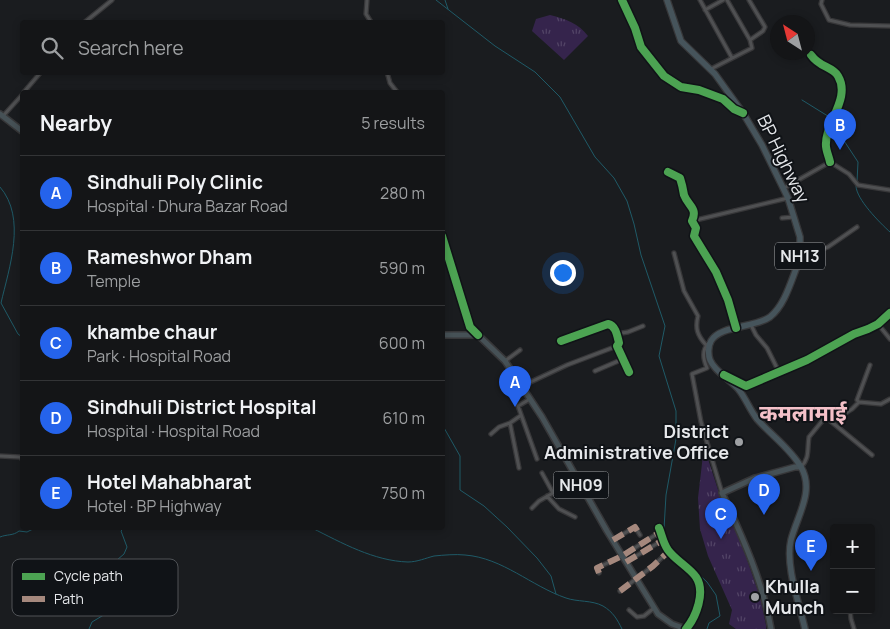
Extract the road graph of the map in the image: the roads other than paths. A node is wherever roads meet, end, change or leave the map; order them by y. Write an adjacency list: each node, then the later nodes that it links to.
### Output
1 (112, 0): 10 (street)
2 (367, 0): 11 (street)
3 (622, 0): 22 (street)
4 (667, 0): 16 (highway, BP Highway / NH13)
5 (700, 0): 9 (street)
6 (725, 0): 9 (street); 13 (street)
7 (749, 0): 13 (street)
8 (822, 0): 12 (street)
9 (705, 10): 14 (street)
10 (87, 20)
11 (370, 20)
12 (890, 26)
13 (750, 40): 14 (street)
14 (732, 58): 16 (street)
15 (815, 58): 25 (street)
16 (710, 69): 22 (highway, BP Highway / NH13)
17 (39, 75): 19 (street)
18 (388, 75): 20 (street)
19 (26, 90)
20 (395, 90)
21 (20, 97): 23 (street)
22 (743, 113): 27 (highway, BP Highway / NH13)
23 (2, 115): 24 (main road)
24 (20, 128)
25 (830, 162): 27 (street); 28 (street)
26 (668, 172): 32 (street)
27 (783, 188): 29 (highway, BP Highway / NH13)
28 (890, 190)
29 (788, 198): 30 (highway, BP Highway / NH13); 32 (street)
30 (795, 217): 31 (street); 36 (highway, BP Highway / NH13)
31 (782, 218)
32 (692, 221): 41 (street)
33 (857, 227): 36 (street)
34 (445, 246): 43 (street)
35 (674, 253): 47 (street)
36 (800, 257): 38 (highway, BP Highway / NH13)
37 (890, 313): 39 (street)
38 (751, 324): 41 (highway, BP Highway / NH13); 55 (street)
39 (878, 324): 45 (street); 55 (street)
40 (643, 326): 42 (street)
41 (736, 328): 47 (highway, BP Highway / NH13)
42 (616, 334): 46 (street); 48 (street)
43 (478, 335): 44 (main road); 51 (main road, NH09)
44 (445, 336)
45 (890, 339)
46 (560, 341)
47 (708, 343): 56 (highway); 74 (street)
48 (618, 346): 50 (street); 57 (street)
49 (520, 350): 51 (street)
50 (623, 359): 53 (street); 54 (street)
51 (505, 361): 57 (main road, NH09)
52 (870, 365): 60 (street)
53 (595, 371)
54 (629, 372)
55 (779, 372): 56 (street)
56 (724, 375): 69 (highway)
57 (522, 386): 58 (main road, NH09)
58 (530, 398): 61 (street); 72 (main road, NH09)
59 (890, 399): 60 (street)
60 (859, 402): 62 (street)
61 (520, 416): 63 (street); 68 (street)
62 (828, 420): 65 (street); 69 (street)
63 (510, 423): 64 (street); 70 (street)
64 (491, 434)
65 (872, 455)
66 (0, 456): 67 (street)
67 (20, 457)
68 (537, 459)
69 (801, 467): 74 (main road); 94 (highway)
70 (519, 468)
71 (542, 473): 73 (street)
72 (578, 480): 73 (street); 80 (main road, NH09)
73 (553, 493): 75 (street)
74 (722, 493): 93 (main road)
75 (547, 496): 76 (street); 77 (street)
76 (532, 508)
77 (575, 517)
78 (640, 535): 80 (street)
79 (649, 539): 81 (street); 82 (street); 84 (street)
80 (613, 540): 84 (main road, NH09)
81 (663, 540): 82 (street); 83 (street)
82 (653, 546): 85 (street)
83 (669, 551): 87 (street); 92 (street)
84 (622, 556): 85 (main road, NH09); 86 (street)
85 (626, 562): 87 (main road, NH09)
86 (599, 574)
87 (636, 579): 88 (street); 89 (main road, NH09)
88 (620, 591)
89 (654, 608): 90 (street); 92 (main road, NH09)
90 (629, 610)
91 (850, 614): 95 (street)
92 (686, 629)
93 (771, 629)
94 (805, 629)
95 (854, 629)

